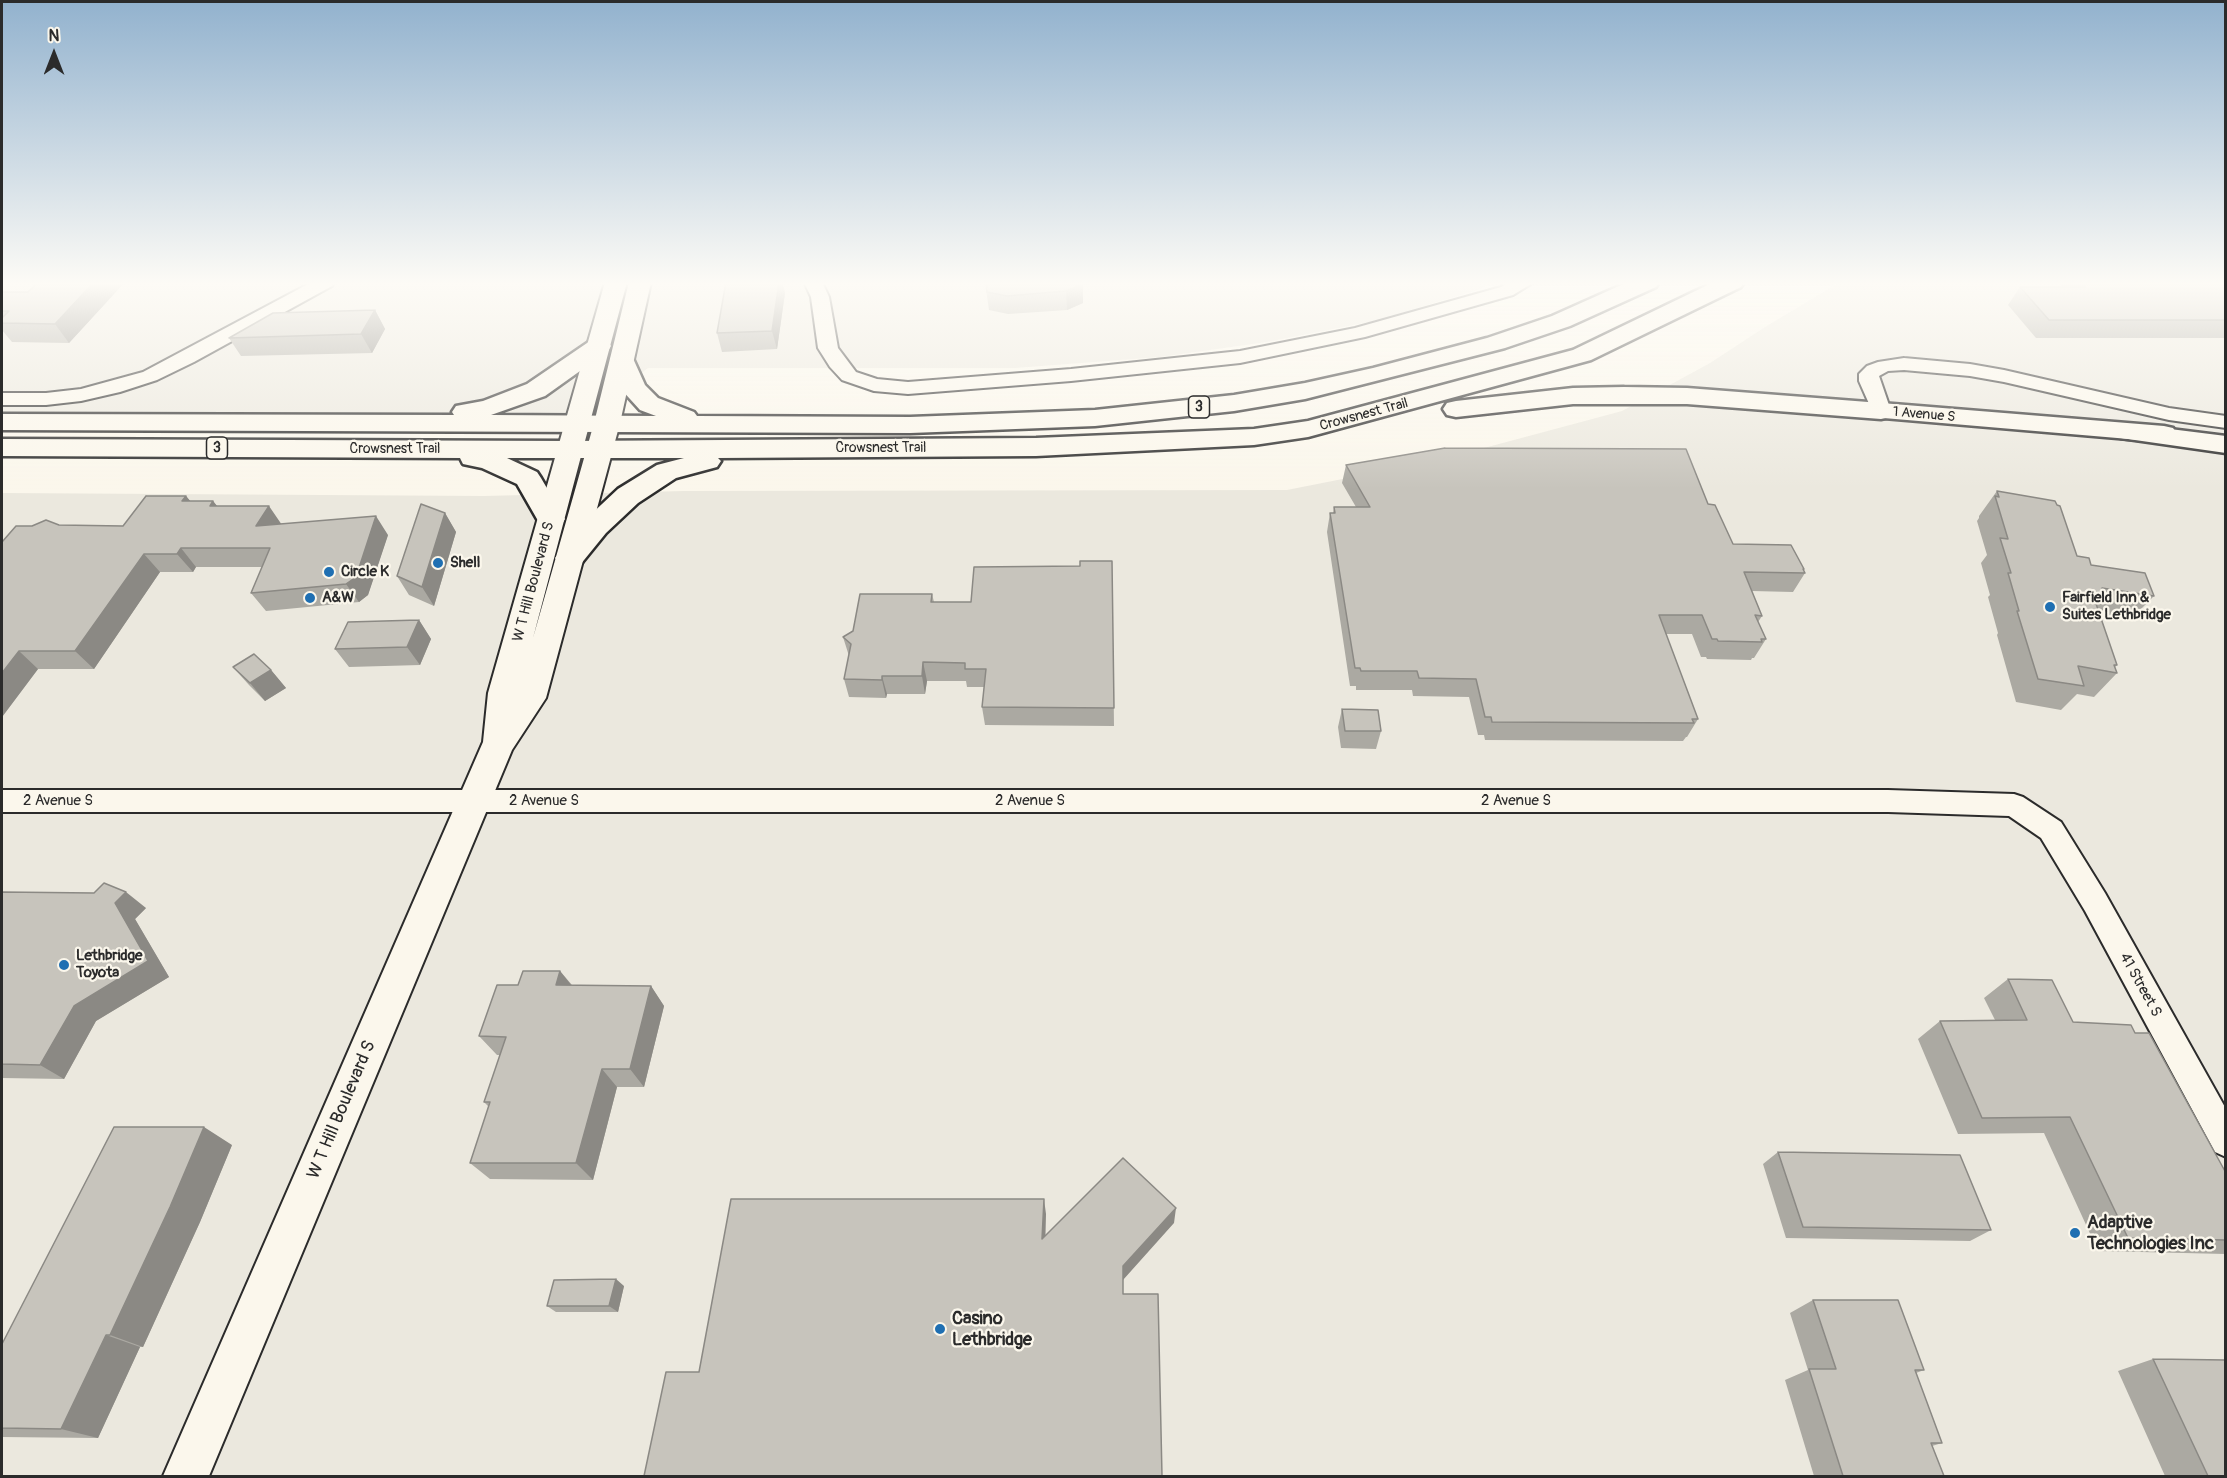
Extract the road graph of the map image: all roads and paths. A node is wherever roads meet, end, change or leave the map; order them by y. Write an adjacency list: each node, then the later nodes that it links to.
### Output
1 (200, 351): 10 (street)
2 (593, 351): 14 (main road)
3 (598, 351): 15 (street, W T Hill Boulevard S)
4 (624, 351): 9 (street, W T Hill Boulevard S)
5 (830, 351): 6 (street)
6 (1270, 351)
7 (1466, 351): 17 (main road, Crowsnest Trail / 3)
8 (1590, 351): 18 (main road, Crowsnest Trail / 3)
9 (622, 359): 16 (street, W T Hill Boulevard S); 17 (main road)
10 (2, 399)
11 (1881, 411): 13 (street, 1 Avenue S); 18 (main road); 19 (main road, 1 Avenue S)
12 (2, 422): 14 (main road, Crowsnest Trail / 3)
13 (2226, 422)
14 (372, 423): 15 (main road, Crowsnest Trail / 3)
15 (579, 423): 16 (main road, Crowsnest Trail / 3); 25 (street, W T Hill Boulevard S)
16 (607, 423): 17 (main road, Crowsnest Trail / 3); 26 (street, W T Hill Boulevard S)
17 (731, 424)
18 (1308, 429): 23 (main road, Crowsnest Trail / 3)
19 (2130, 432): 20 (main road, 1 Avenue S); 21 (main road)
20 (2226, 439)
21 (2226, 445)
22 (2, 447): 24 (main road, Crowsnest Trail / 3)
23 (776, 448): 26 (main road, Crowsnest Trail / 3); 28 (main road)
24 (433, 449): 25 (main road, Crowsnest Trail / 3); 27 (main road)
25 (570, 450): 26 (main road, Crowsnest Trail / 3); 27 (street, W T Hill Boulevard S)
26 (599, 450): 28 (street, W T Hill Boulevard S)
27 (551, 519): 29 (street, W T Hill Boulevard S)
28 (570, 558): 29 (street, W T Hill Boulevard S)
29 (498, 744): 31 (street, W T Hill Boulevard S)
30 (2, 801): 31 (street, 2 Avenue S)
31 (473, 801): 32 (street, 2 Avenue S); 34 (street, W T Hill Boulevard S)
32 (2051, 830): 33 (street, 41 Street S)
33 (2226, 1142)
34 (186, 1476)

